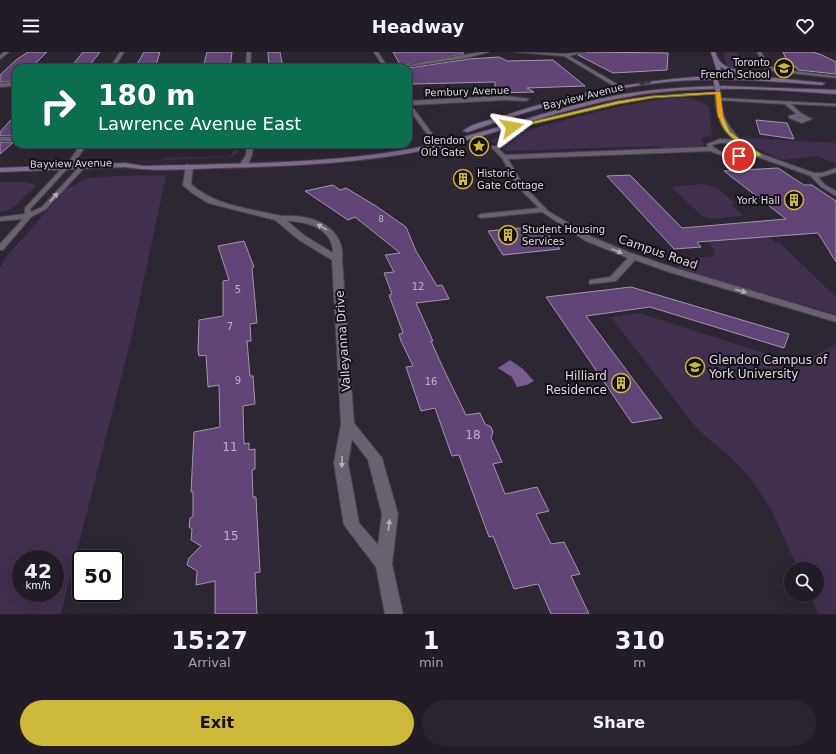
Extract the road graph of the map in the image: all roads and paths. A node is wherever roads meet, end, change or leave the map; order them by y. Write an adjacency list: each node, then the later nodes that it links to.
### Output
1 (7, 52): 12 (street)
2 (122, 52): 14 (street)
3 (249, 52): 15 (street)
4 (376, 52): 16 (street)
5 (487, 52): 17 (street)
6 (518, 52): 11 (street)
7 (583, 52): 11 (street)
8 (709, 52): 18 (main road)
9 (713, 52): 13 (main road)
10 (760, 52): 19 (lane)
11 (565, 55): 24 (street)
12 (0, 58)
13 (718, 63): 18 (main road); 20 (main road)
14 (114, 64)
15 (248, 64)
16 (384, 64)
17 (412, 65)
18 (715, 75): 20 (main road); 24 (main road, one-way to 24); 27 (main road, bridge)
19 (836, 77)
20 (774, 80): 22 (main road)
21 (12, 84): 23 (street)
22 (828, 84)
23 (0, 85)
24 (619, 87): 35 (main road)
25 (836, 89): 35 (main road, Bayview Avenue)
26 (836, 92): 36 (main road, Bayview Avenue)
27 (718, 94): 28 (main road); 30 (lane); 36 (main road); 40 (street)
28 (836, 96)
29 (526, 99): 31 (street, Pembury Avenue)
30 (788, 102): 32 (lane); 34 (lane)
31 (412, 103)
32 (836, 106)
33 (412, 109): 39 (street)
34 (800, 116)
35 (466, 131): 39 (main road, Bayview Avenue)
36 (485, 134): 49 (main road, Bayview Avenue)
37 (0, 139): 38 (street)
38 (12, 139)
39 (434, 140): 41 (main road, Bayview Avenue)
40 (738, 141): 46 (lane); 47 (lane)
41 (412, 144)
42 (494, 147): 48 (lane, Campus Road)
43 (82, 148): 51 (street)
44 (250, 148): 49 (street)
45 (387, 148): 49 (main road, Bayview Avenue)
46 (710, 149): 47 (lane); 48 (lane)
47 (759, 155): 59 (lane)
48 (504, 157): 61 (lane, Campus Road)
49 (244, 164): 50 (main road, Bayview Avenue)
50 (189, 166): 53 (main road, Bayview Avenue); 64 (street, Valleyanna Drive)
51 (66, 167): 52 (main road, Bayview Avenue); 54 (main road, Bayview Avenue); 58 (lane)
52 (82, 167): 53 (main road, Bayview Avenue); 56 (lane)
53 (143, 168): 56 (main road, Bayview Avenue)
54 (0, 170)
55 (836, 170): 59 (lane)
56 (76, 173): 58 (main road, Bayview Avenue); 62 (lane, one-way to 56)
57 (0, 174): 58 (main road, Bayview Avenue)
58 (60, 174): 62 (lane)
59 (813, 175): 60 (lane)
60 (836, 194)
61 (544, 210): 63 (lane); 67 (lane, Campus Road, one-way to 67)
62 (29, 216): 65 (lane); 66 (lane)
63 (481, 216)
64 (278, 218): 68 (street, Valleyanna Drive); 68 (street, Valleyanna Drive, one-way to 64)
65 (0, 219)
66 (0, 248)
67 (633, 257): 69 (lane); 70 (lane, Campus Road, one-way to 70)
68 (336, 259): 71 (street, Valleyanna Drive)
69 (593, 282)
70 (836, 319)
71 (348, 424): 72 (street, Valleyanna Drive, one-way to 71); 72 (street, Valleyanna Drive, one-way to 72)
72 (384, 564): 73 (street, Valleyanna Drive)
73 (394, 614)

